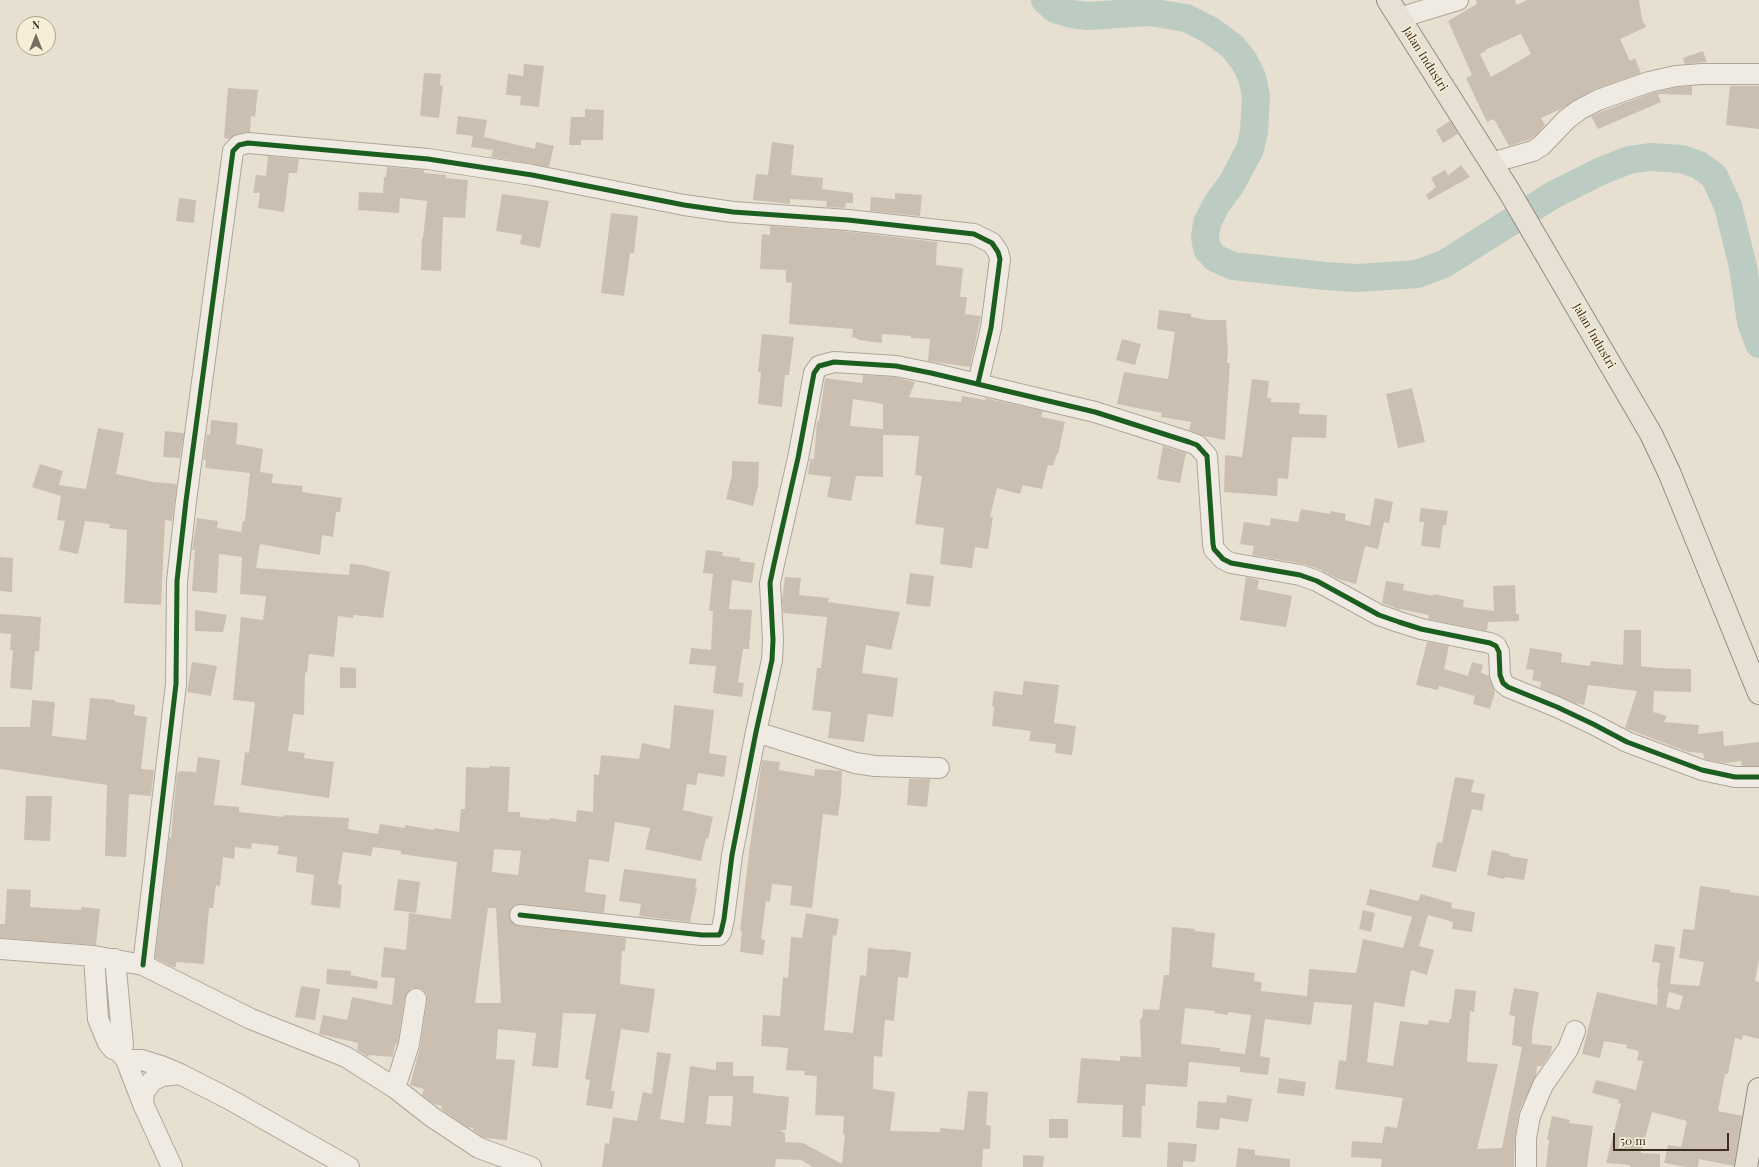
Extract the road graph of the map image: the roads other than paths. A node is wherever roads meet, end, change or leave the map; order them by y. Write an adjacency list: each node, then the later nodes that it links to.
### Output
1 (1388, 0): 3 (main road, Jalan Industri)
2 (1458, 0): 3 (street)
3 (1399, 18): 5 (main road, Jalan Industri)
4 (1759, 74): 5 (street)
5 (1491, 163): 7 (main road, Jalan Industri)
6 (978, 383): 8 (street); 10 (street); 15 (street)
7 (1759, 693)
8 (756, 732): 9 (street); 11 (street)
9 (939, 768)
10 (1759, 777)
11 (520, 915)
12 (0, 949): 13 (street)
13 (94, 956): 14 (street); 18 (street)
14 (115, 959): 15 (street); 18 (street)
15 (143, 965): 20 (street)
16 (416, 999): 20 (street)
17 (1575, 1031): 26 (street)
18 (123, 1056): 19 (street); 22 (street)
19 (180, 1074): 22 (street); 24 (street)
20 (395, 1088): 25 (street)
21 (1759, 1089): 27 (main road)
22 (143, 1104): 23 (street)
23 (172, 1167)
24 (349, 1167)
25 (531, 1167)
26 (1526, 1167)
27 (1746, 1167)

